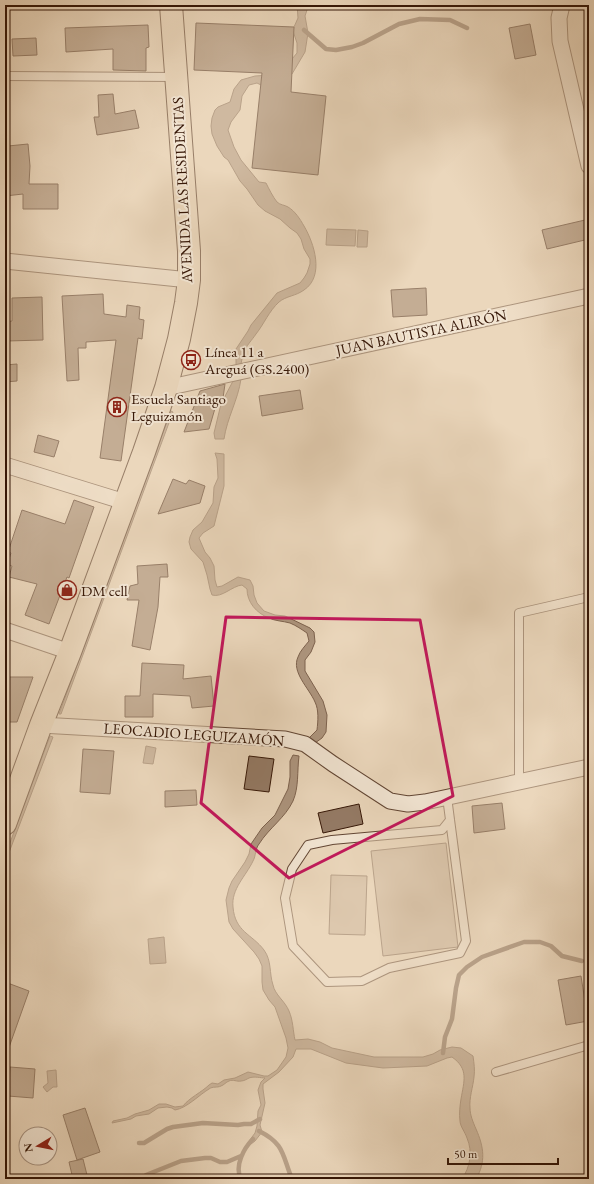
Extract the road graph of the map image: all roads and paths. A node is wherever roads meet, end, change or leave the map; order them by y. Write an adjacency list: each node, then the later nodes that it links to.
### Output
1 (171, 5): 4 (main road, AVENIDA LAS RESIDENTAS)
2 (562, 5): 5 (street)
3 (5, 76): 4 (lane)
4 (176, 77): 8 (main road, AVENIDA LAS RESIDENTAS)
5 (587, 146): 6 (street)
6 (589, 166)
7 (5, 262): 8 (street)
8 (189, 280): 10 (main road, AVENIDA LAS RESIDENTAS)
9 (589, 296): 10 (street, JUAN BAUTISTA ALIRÓN)
10 (166, 388): 12 (main road, AVENIDA LAS RESIDENTAS)
11 (5, 465): 12 (street)
12 (125, 502): 15 (main road, AVENIDA LAS RESIDENTAS)
13 (589, 597): 18 (lane)
14 (5, 630): 15 (street)
15 (70, 652): 16 (main road, AVENIDA LAS RESIDENTAS)
16 (41, 725): 19 (main road, AVENIDA LAS RESIDENTAS); 20 (street, LEOCADIO LEGUIZAMÓN)
17 (589, 767): 18 (street, LEOCADIO LEGUIZAMÓN)
18 (519, 782): 20 (street, LEOCADIO LEGUIZAMÓN)
19 (11, 789): 22 (main road, AVENIDA LAS RESIDENTAS)
20 (447, 797): 21 (lane)
21 (450, 820): 21 (lane)
22 (5, 824)
23 (589, 1045): 24 (lane)
24 (496, 1072)

